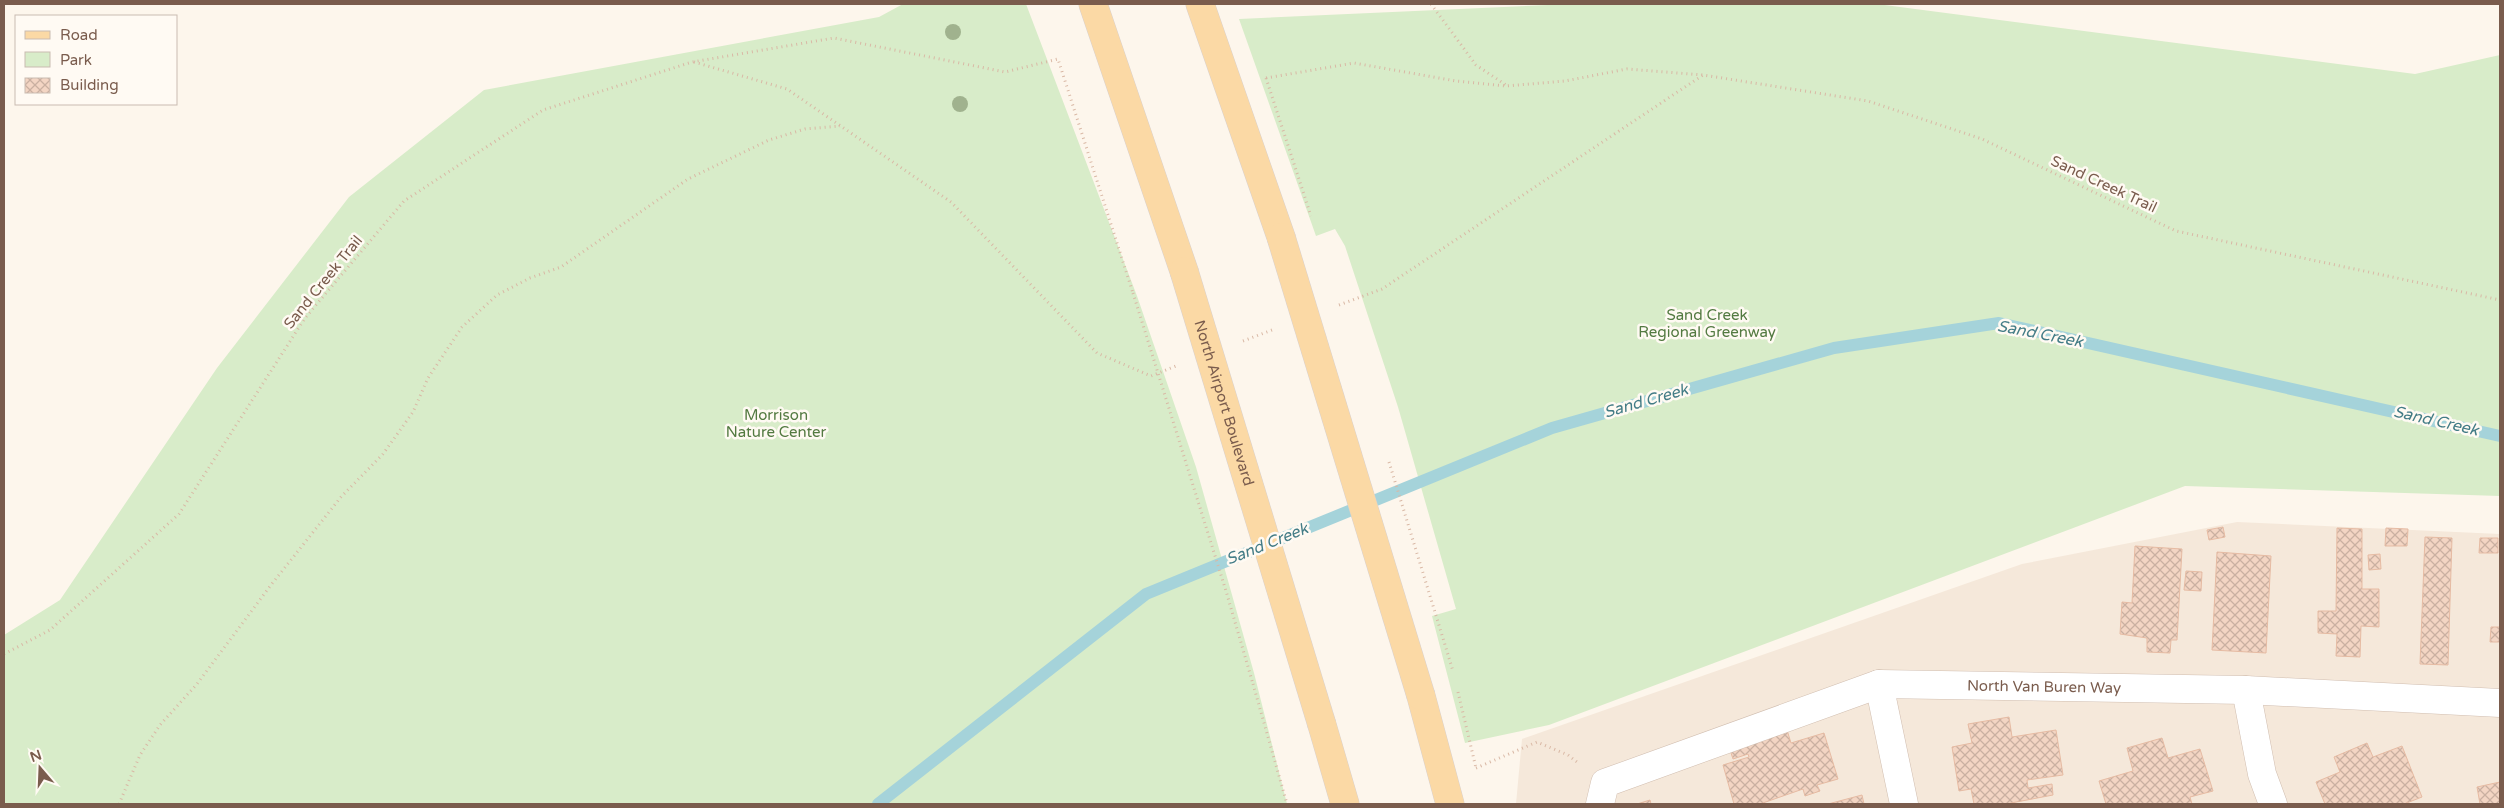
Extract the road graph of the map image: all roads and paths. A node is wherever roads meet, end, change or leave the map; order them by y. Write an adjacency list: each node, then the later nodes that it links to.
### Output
1 (1093, 4): 17 (main road, North Airport Boulevard, bridge)
2 (1200, 4): 18 (main road, bridge)
3 (1430, 4): 5 (path)
4 (1266, 78): 5 (path, Sand Creek Trail)
5 (1506, 86): 7 (path, Sand Creek Trail)
6 (841, 126): 15 (path)
7 (2500, 300)
8 (4, 654): 16 (path, Sand Creek Trail, bridge)
9 (1879, 684): 10 (street, North Van Buren Way); 14 (street, North Van Buren Way); 19 (street)
10 (2246, 690): 11 (street, North Van Buren Way); 20 (street)
11 (2500, 703)
12 (1568, 755): 13 (path)
13 (1476, 768)
14 (1602, 794)
15 (119, 804)
16 (1287, 804)
17 (1345, 804)
18 (1450, 804)
19 (1904, 804)
20 (2273, 804)

